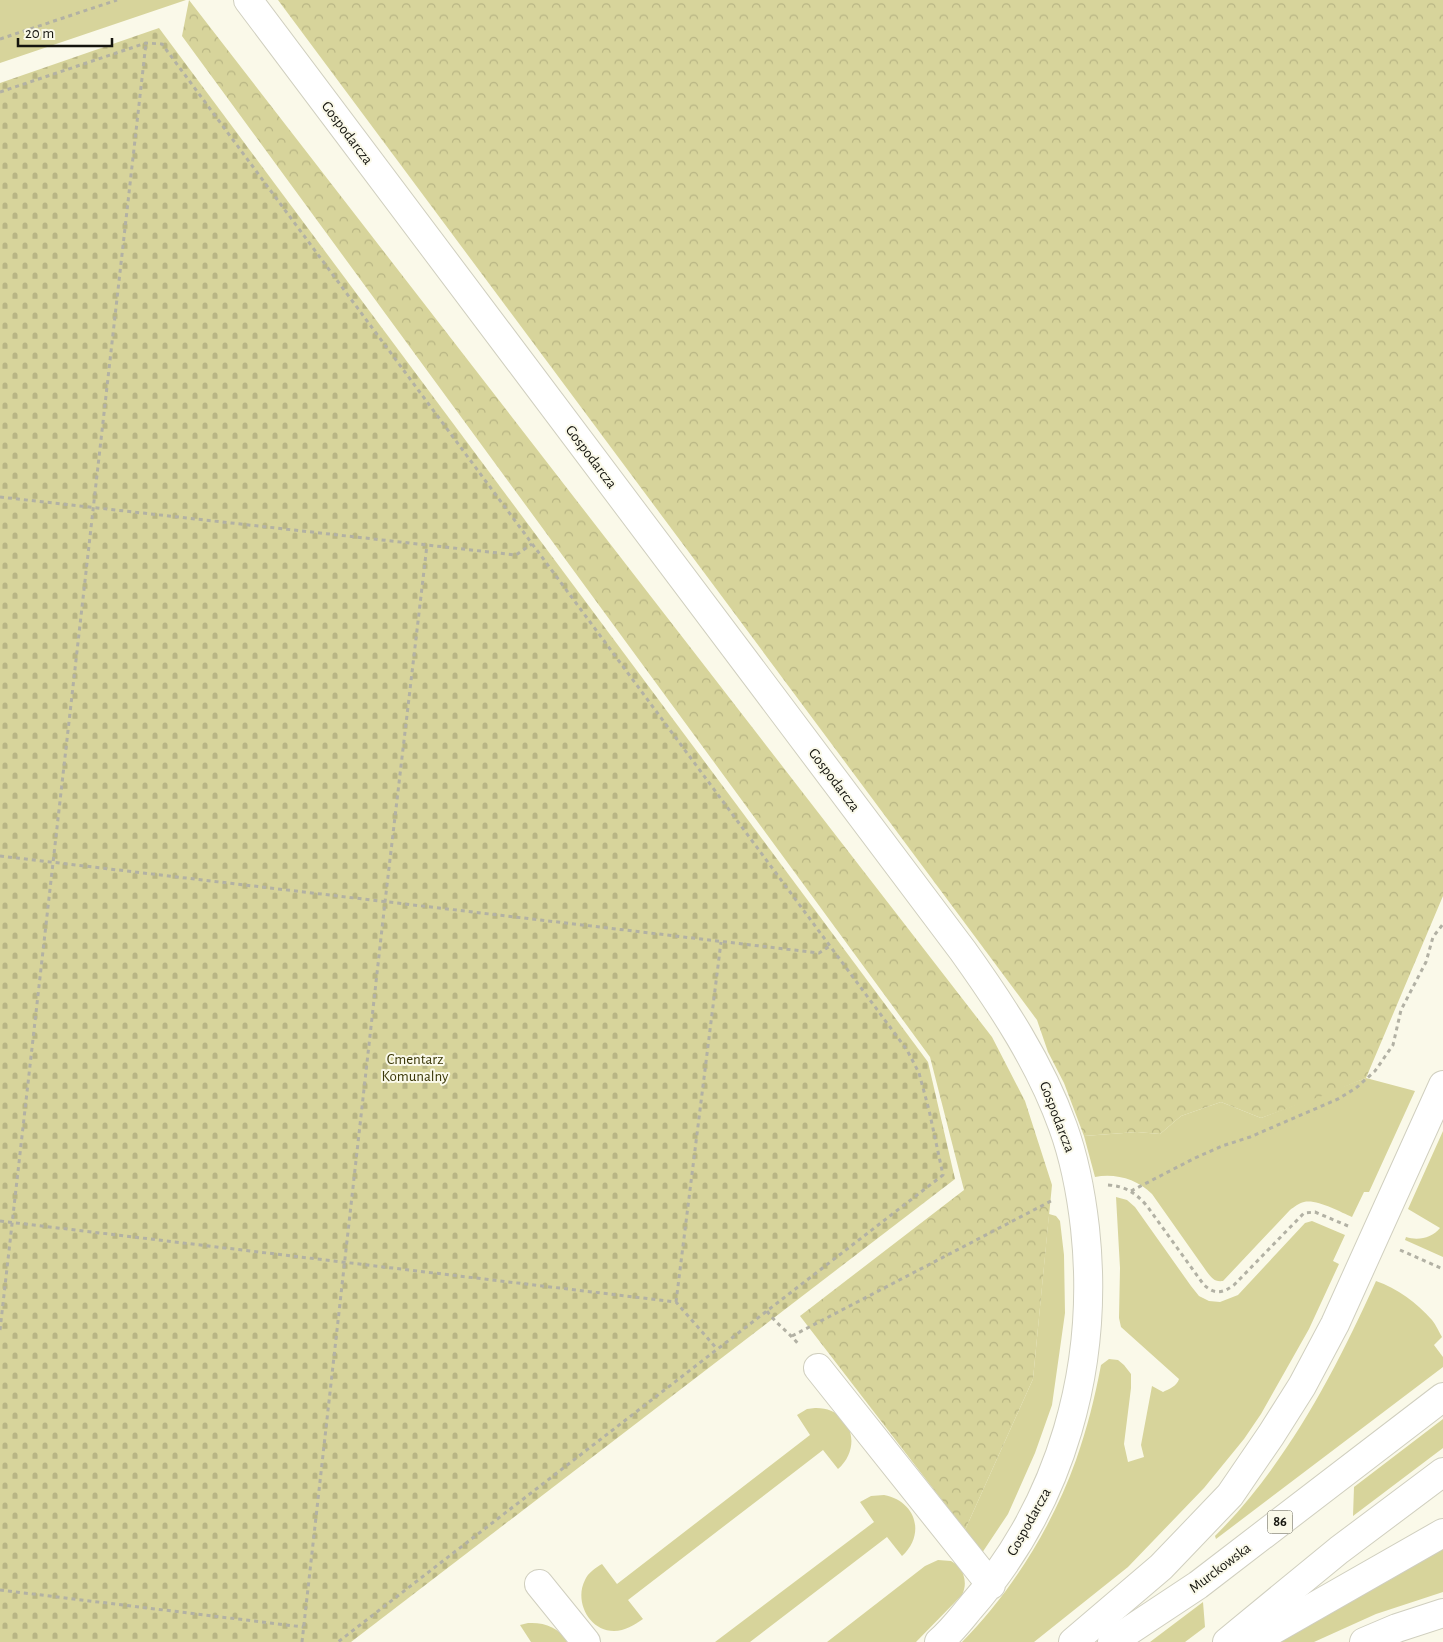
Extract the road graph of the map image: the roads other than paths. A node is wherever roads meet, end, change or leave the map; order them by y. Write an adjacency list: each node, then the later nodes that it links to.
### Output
1 (248, 0): 8 (main road, Gospodarcza)
2 (1443, 1085): 12 (main road)
3 (818, 1368): 8 (main road)
4 (1443, 1397): 13 (main road, Murckowska / 86)
5 (1443, 1472): 14 (main road)
6 (1443, 1533): 15 (main road)
7 (539, 1584): 10 (main road)
8 (991, 1585): 11 (main road, Gospodarcza)
9 (1443, 1613): 16 (main road)
10 (586, 1642)
11 (939, 1642)
12 (1073, 1642)
13 (1112, 1642)
14 (1227, 1642)
15 (1252, 1642)
16 (1364, 1642)

